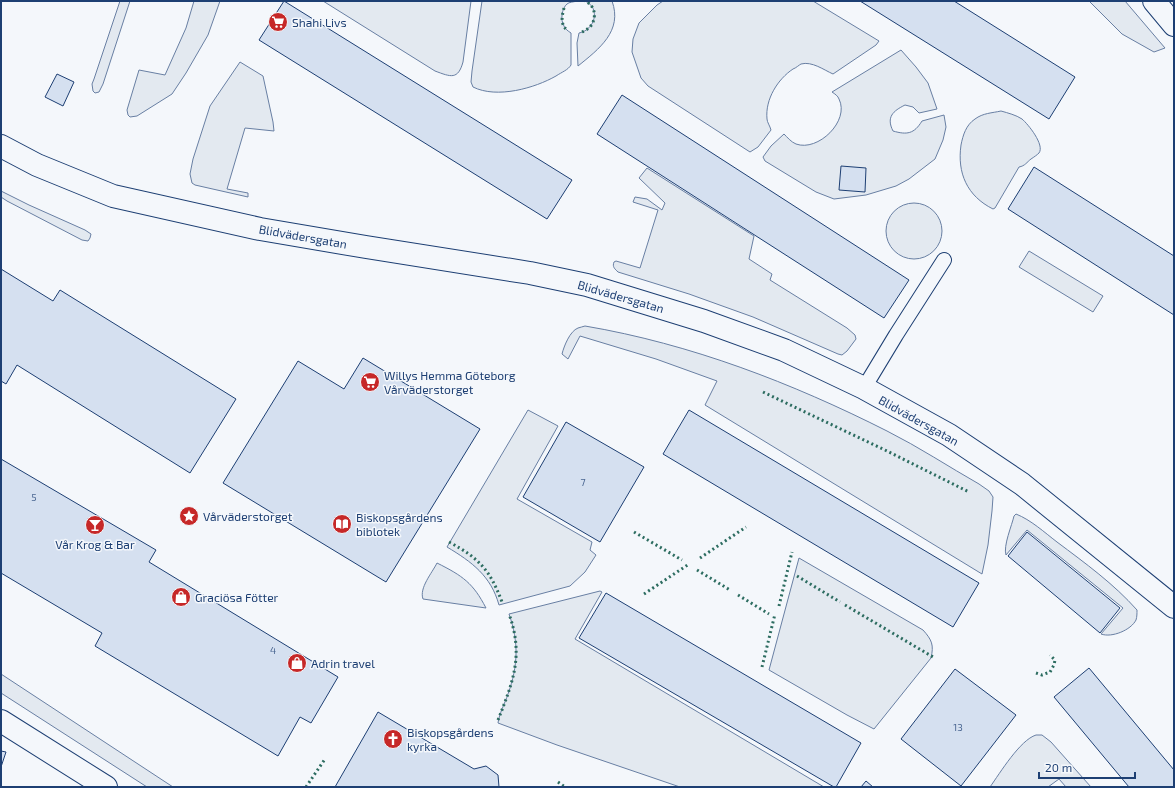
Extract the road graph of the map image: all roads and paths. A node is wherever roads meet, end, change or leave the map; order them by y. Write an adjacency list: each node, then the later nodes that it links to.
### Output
1 (1154, 1): 2 (street)
2 (1174, 25)
3 (1, 146): 5 (street, Blidvädersgatan)
4 (944, 260): 5 (lane)
5 (864, 388): 6 (street, Blidvädersgatan)
6 (1174, 607)
7 (1, 720): 8 (street)
8 (106, 787)

